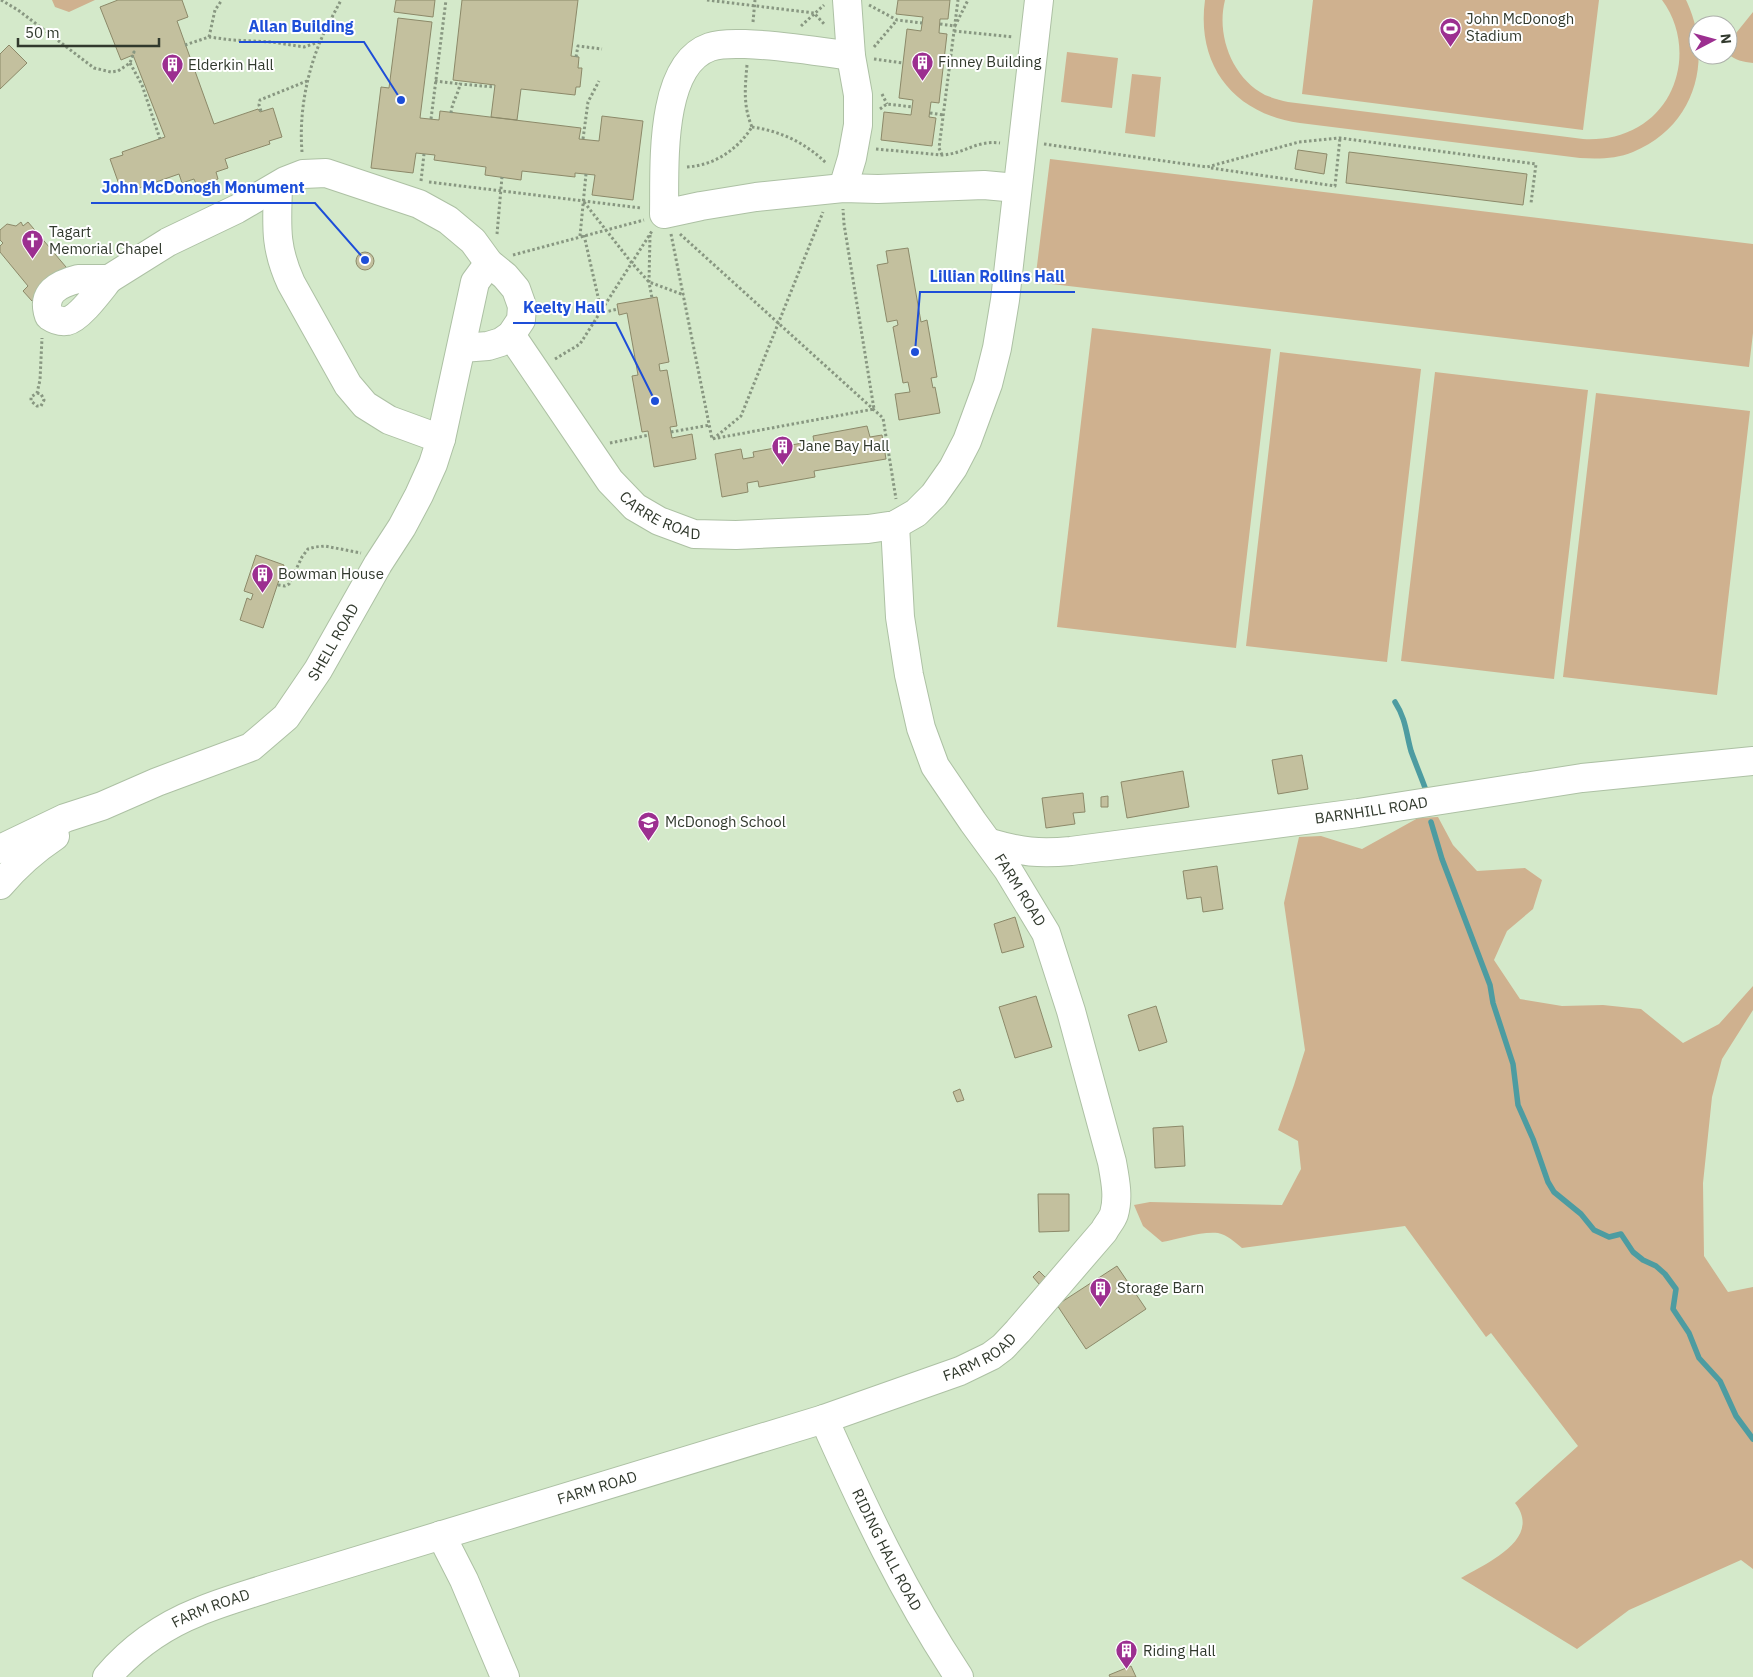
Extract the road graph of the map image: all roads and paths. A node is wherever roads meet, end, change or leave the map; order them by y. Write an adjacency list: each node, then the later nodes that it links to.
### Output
1 (1, 0): 27 (path)
2 (222, 0): 18 (path)
3 (341, 0): 20 (path)
4 (446, 0): 30 (path)
5 (707, 0): 11 (path)
6 (830, 0): 11 (path)
7 (958, 0): 16 (path)
8 (968, 0): 16 (path)
9 (1039, 0): 19 (street, CARRE ROAD)
10 (857, 2): 12 (path); 26 (street)
11 (814, 14): 15 (path); 22 (path)
12 (896, 20): 13 (path); 26 (path)
13 (922, 23)
14 (940, 24): 16 (path)
15 (827, 26)
16 (955, 26): 17 (path)
17 (954, 31): 19 (path); 38 (path)
18 (209, 36): 20 (path); 21 (path)
19 (1035, 40): 44 (street, CARRE ROAD)
20 (320, 42): 29 (path)
21 (186, 45)
22 (778, 46): 26 (street); 46 (street)
23 (602, 50): 25 (path)
24 (133, 55): 27 (path)
25 (576, 57)
26 (858, 57): 28 (path); 40 (street)
27 (130, 63): 42 (path)
28 (903, 63)
29 (308, 81): 35 (path); 48 (path)
30 (435, 81): 32 (path); 39 (path)
31 (599, 81): 43 (path)
32 (460, 84): 33 (path); 36 (path)
33 (494, 87)
34 (912, 107): 40 (path)
35 (261, 111)
36 (450, 112)
37 (930, 113): 38 (path)
38 (944, 115): 45 (path)
39 (431, 119)
40 (856, 135): 45 (path); 53 (street)
41 (1340, 138): 47 (path); 47 (path); 57 (path)
42 (160, 139)
43 (583, 139)
44 (1023, 144): 45 (path); 47 (path); 54 (street, CARRE ROAD)
45 (942, 155)
46 (665, 167): 53 (path); 58 (street)
47 (1208, 167)
48 (303, 174): 52 (street); 63 (street)
49 (586, 174): 56 (path)
50 (502, 177): 55 (path)
51 (411, 180): 55 (path)
52 (278, 186): 69 (street); 79 (street)
53 (843, 188): 54 (street); 58 (street); 70 (path); 75 (path)
54 (1017, 188): 82 (street, CARRE ROAD)
55 (501, 191): 56 (path); 63 (path)
56 (583, 201): 58 (path); 59 (path); 61 (path)
57 (1532, 202)
58 (657, 224): 59 (path); 62 (path); 64 (path); 65 (path); 70 (path)
59 (606, 230): 60 (path); 62 (path)
60 (584, 235): 61 (path); 68 (path)
61 (580, 236): 63 (path)
62 (631, 262): 64 (path); 68 (path)
63 (489, 263): 71 (street); 72 (street, SHELL ROAD)
64 (649, 282): 65 (path); 66 (path)
65 (684, 294): 76 (path)
66 (652, 298)
67 (618, 309): 68 (path)
68 (601, 310): 73 (path)
69 (53, 318): 74 (path)
70 (779, 323): 75 (path); 80 (path)
71 (511, 335): 72 (street); 73 (street, CARRE ROAD)
72 (462, 348): 79 (street, SHELL ROAD)
73 (535, 371): 81 (street, CARRE ROAD)
74 (37, 393): 74 (path)
75 (874, 409): 80 (path); 82 (path)
76 (710, 425): 77 (path); 80 (path)
77 (671, 432)
78 (649, 436): 81 (path)
79 (441, 439): 83 (street, SHELL ROAD)
80 (712, 439)
81 (587, 448): 82 (street, CARRE ROAD)
82 (894, 525): 87 (street, FARM ROAD)
83 (378, 564): 84 (path); 86 (street, SHELL ROAD)
84 (278, 585)
85 (1753, 761): 89 (street, BARNHILL ROAD)
86 (102, 806): 88 (street, SHELL ROAD); 90 (street, SHELL ROAD)
87 (990, 843): 89 (street, BARNHILL ROAD); 91 (street, FARM ROAD)
88 (0, 849)
89 (1050, 853): 91 (street)
90 (0, 886)
91 (1025, 895): 92 (street, FARM ROAD)
92 (824, 1419): 93 (street, FARM ROAD); 96 (street, RIDING HALL ROAD)
93 (442, 1535): 94 (street, FARM ROAD); 95 (street)
94 (107, 1677)
95 (506, 1677)
96 (958, 1677)

